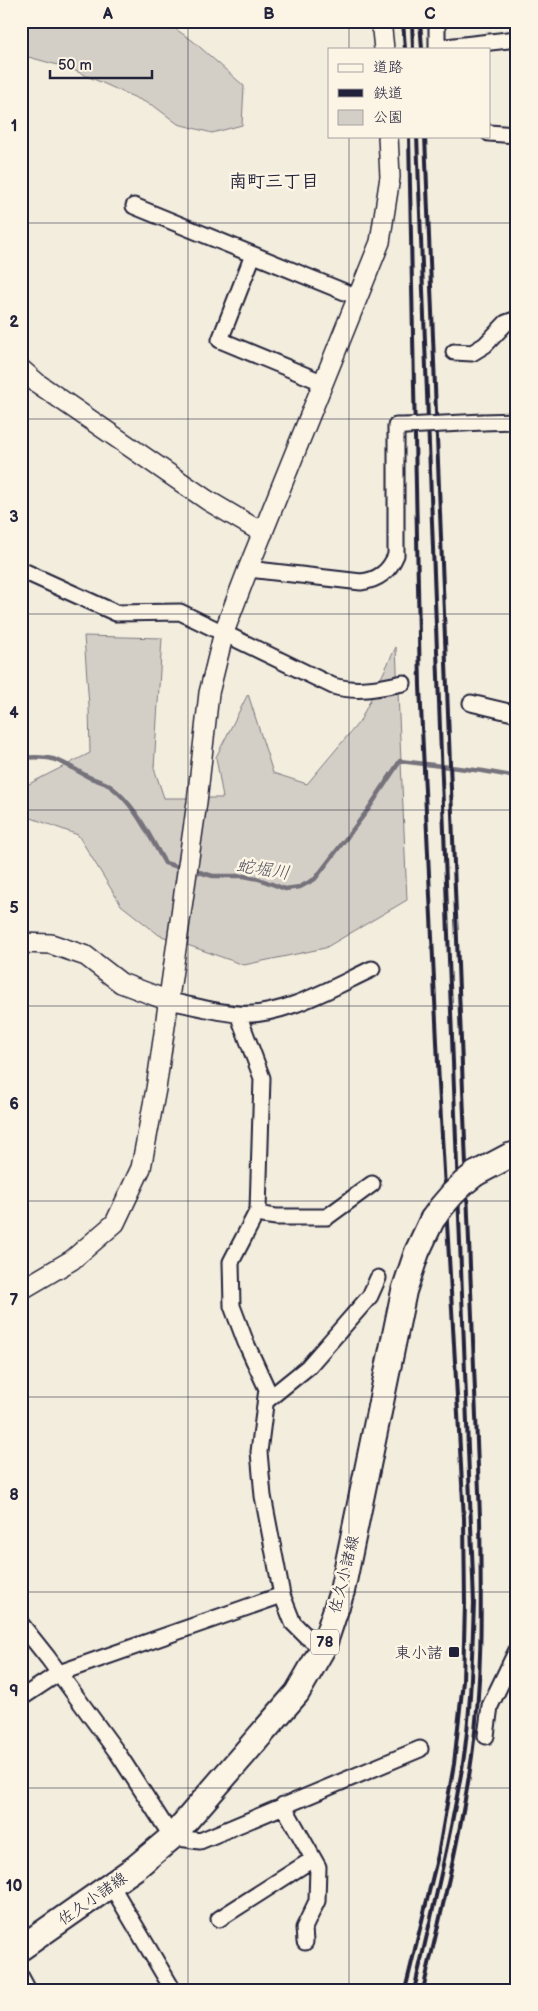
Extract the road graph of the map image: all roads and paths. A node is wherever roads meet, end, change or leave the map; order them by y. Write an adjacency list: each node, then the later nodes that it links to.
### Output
1 (381, 21): 4 (street)
2 (437, 21): 5 (street)
3 (517, 39): 5 (street)
4 (384, 48)
5 (437, 48)
6 (490, 133): 7 (street)
7 (517, 135)
8 (388, 138): 11 (street)
9 (134, 206): 10 (street)
10 (253, 255): 11 (street); 15 (street)
11 (358, 297): 15 (street)
12 (517, 319): 13 (street)
13 (454, 352)
14 (21, 369): 17 (street)
15 (324, 383): 17 (street)
16 (517, 421): 18 (street, bridge)
17 (263, 533): 18 (street)
18 (248, 569): 20 (street)
19 (21, 570): 20 (street)
20 (224, 632): 21 (street); 26 (street)
21 (403, 683)
22 (471, 703): 23 (street)
23 (517, 714)
24 (21, 943): 26 (street)
25 (372, 969): 27 (street)
26 (169, 1001): 27 (street); 32 (street)
27 (238, 1014): 30 (street)
28 (517, 1154): 36 (main road, 佐久小諸線 / 78, bridge)
29 (372, 1184): 30 (street)
30 (256, 1214): 33 (street)
31 (378, 1278): 33 (street)
32 (21, 1290)
33 (266, 1401): 34 (street)
34 (282, 1595): 36 (street); 38 (street)
35 (21, 1624): 38 (street)
36 (323, 1648): 43 (main road, 佐久小諸線 / 78)
37 (517, 1650): 40 (street)
38 (59, 1674): 39 (street); 43 (street)
39 (21, 1698)
40 (486, 1736)
41 (420, 1749): 42 (street)
42 (283, 1805): 43 (street); 44 (street)
43 (172, 1837): 45 (main road, 佐久小諸線 / 78)
44 (312, 1859): 46 (street); 47 (street)
45 (112, 1885): 48 (main road, 佐久小諸線 / 78); 51 (street)
46 (219, 1919)
47 (305, 1942)
48 (22, 1945)
49 (21, 1977): 50 (street)
50 (28, 1990)
51 (173, 1990)

